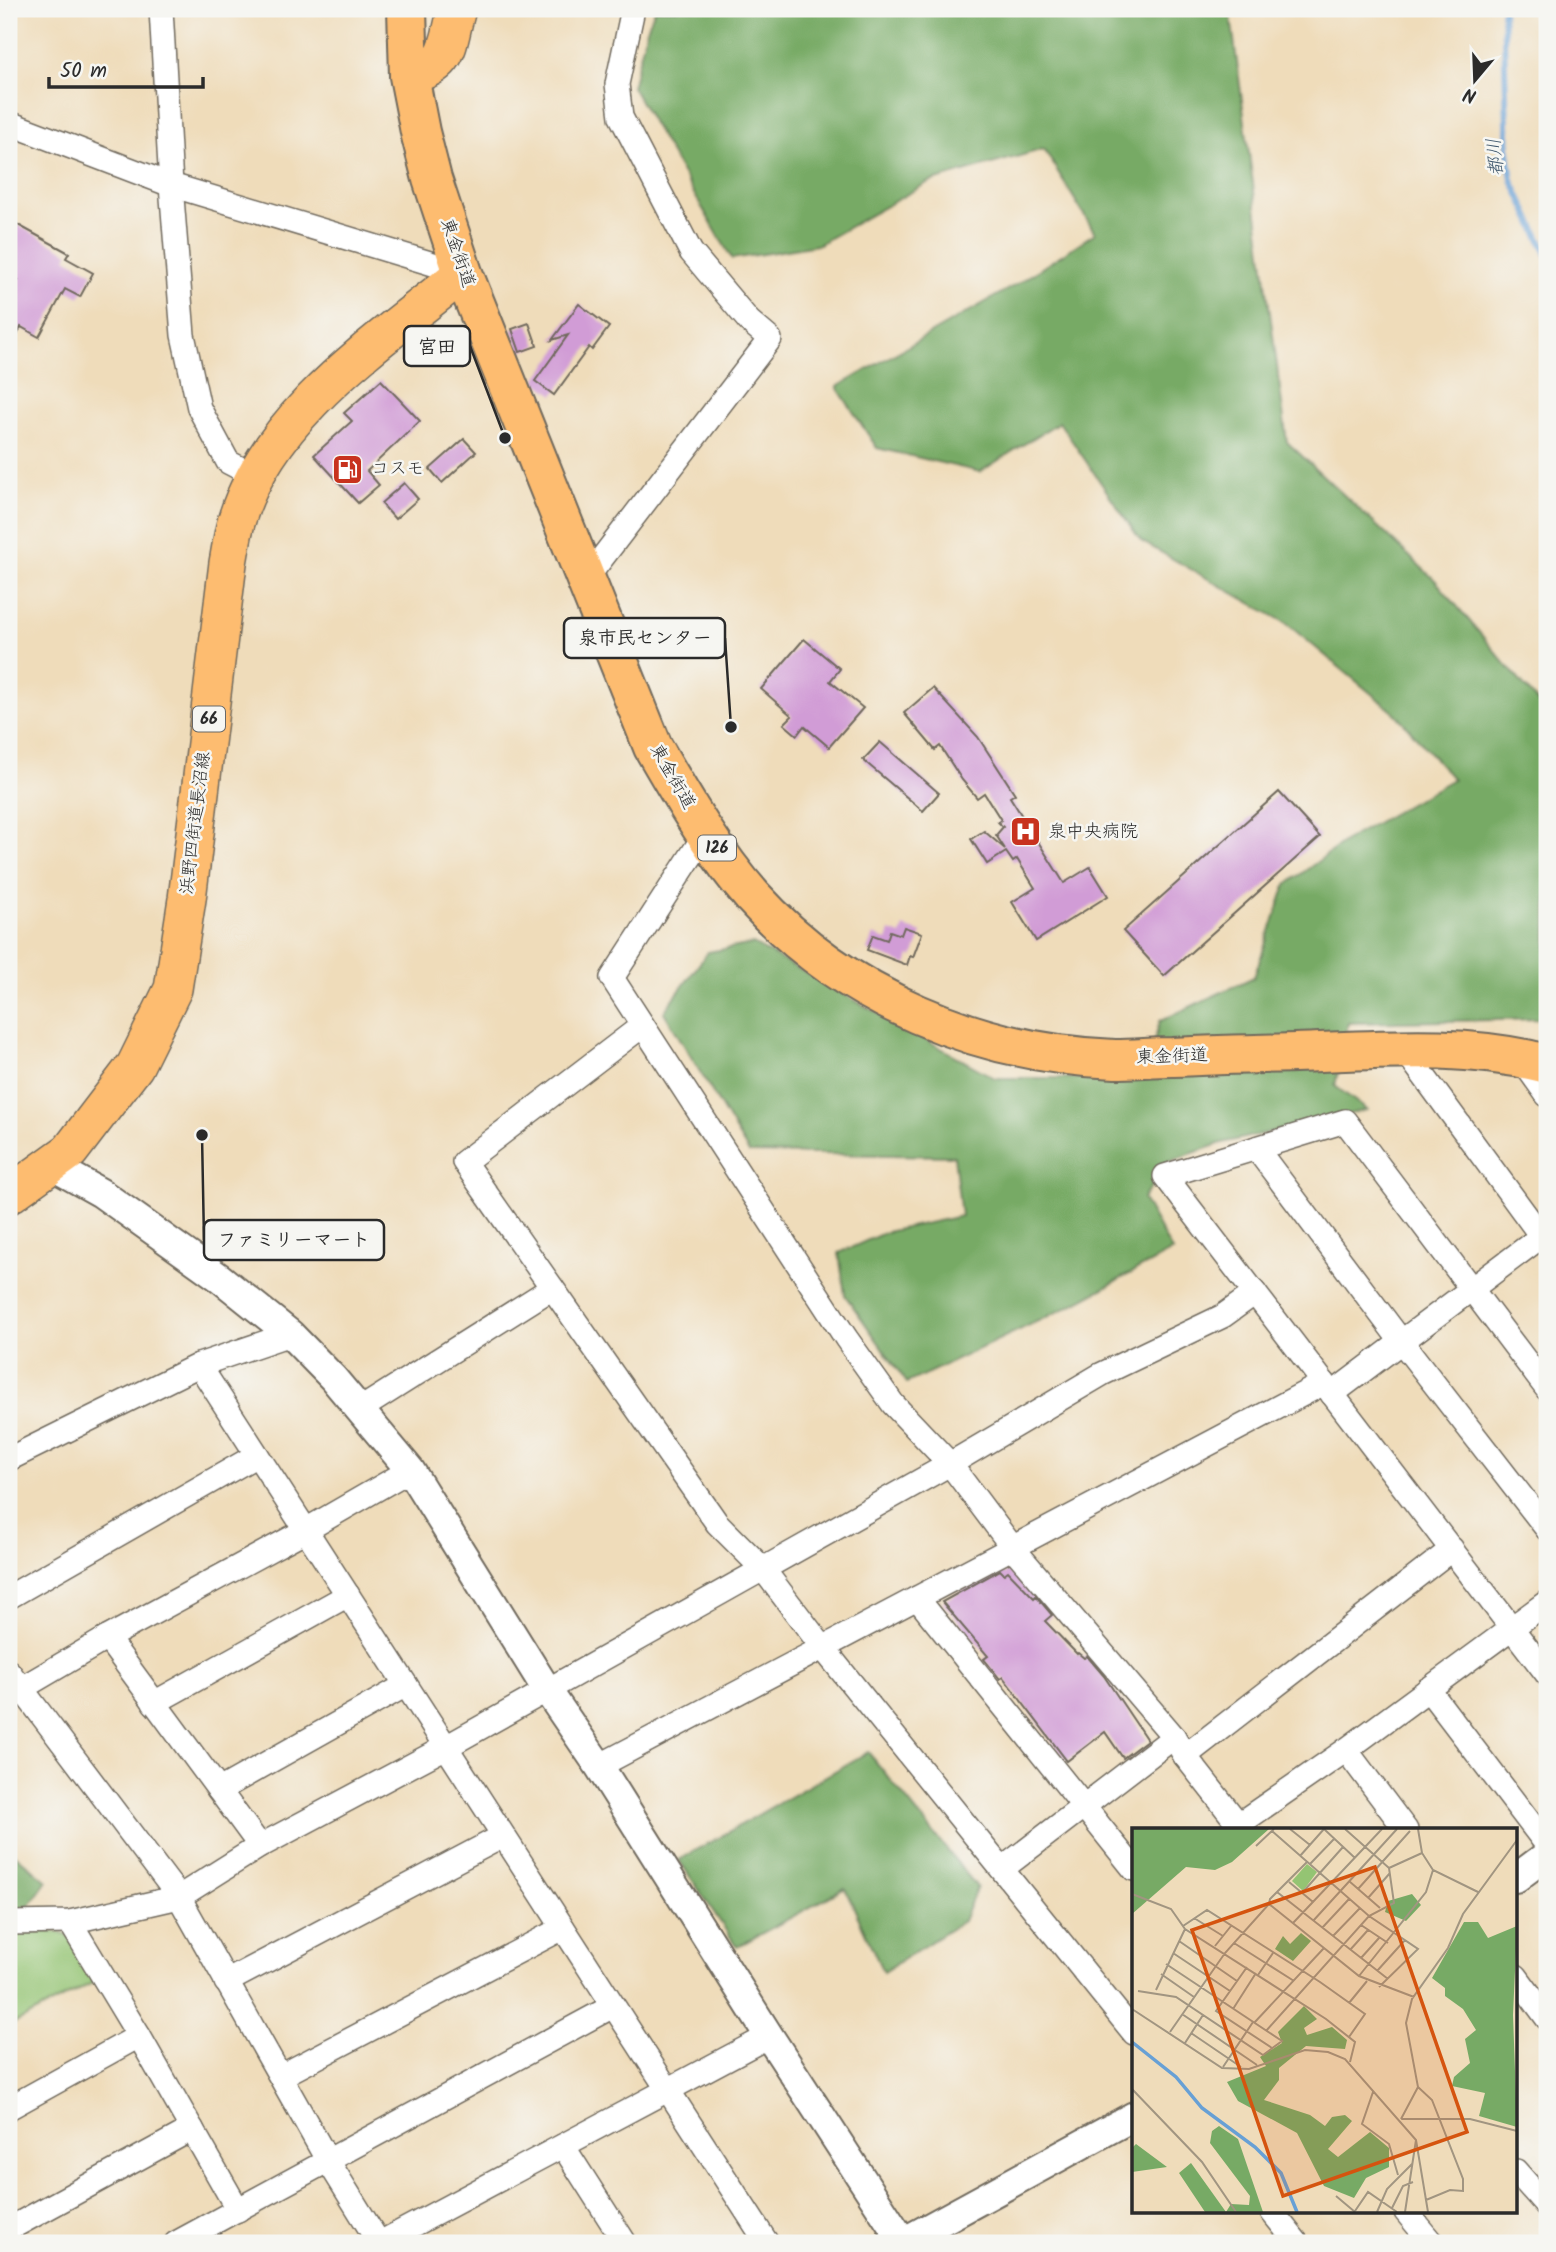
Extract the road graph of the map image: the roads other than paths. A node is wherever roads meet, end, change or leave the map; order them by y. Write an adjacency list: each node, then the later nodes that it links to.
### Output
1 (161, 9): 7 (street)
2 (407, 9): 5 (highway, 東金街道 / 126)
3 (457, 9): 5 (main road)
4 (633, 9): 10 (street)
5 (409, 76): 8 (highway, 東金街道 / 126)
6 (9, 123): 7 (street)
7 (171, 185): 8 (street); 9 (street)
8 (463, 273): 9 (main road, 浜野四街道長沼線 / 66); 10 (highway, 東金街道 / 126)
9 (255, 476): 17 (main road, 浜野四街道長沼線 / 66)
10 (586, 579): 11 (highway, 東金街道 / 126)
11 (706, 833): 12 (street); 13 (highway, 東金街道 / 126)
12 (642, 1026): 20 (street); 31 (street)
13 (1404, 1049): 14 (highway, 東金街道 / 126); 19 (street)
14 (1533, 1060): 15 (street)
15 (1547, 1096)
16 (1256, 1148): 21 (street); 22 (street); 24 (street)
17 (51, 1165): 18 (main road, 浜野四街道長沼線 / 66); 23 (street)
18 (9, 1195)
19 (1545, 1237): 21 (street)
20 (552, 1288): 28 (street); 37 (street)
21 (1473, 1288): 24 (street); 27 (street)
22 (1255, 1293): 26 (street); 31 (street)
23 (290, 1334): 25 (street); 28 (street)
24 (1401, 1341): 26 (street); 33 (street)
25 (199, 1365): 29 (street); 30 (street)
26 (1328, 1389): 35 (street); 36 (street)
27 (1547, 1389)
28 (359, 1410): 32 (street)
29 (257, 1454): 34 (street); 39 (street)
30 (9, 1460)
31 (950, 1464): 35 (street); 37 (street)
32 (410, 1470): 34 (street); 49 (street)
33 (1547, 1529)
34 (306, 1530): 38 (street); 43 (street)
35 (1013, 1548): 40 (street); 51 (street)
36 (1452, 1549): 42 (street); 51 (street)
37 (763, 1569): 44 (street); 49 (street)
38 (348, 1595): 46 (street); 50 (street)
39 (9, 1597)
40 (917, 1598): 44 (street); 56 (street)
41 (1547, 1602): 42 (street)
42 (1511, 1627): 45 (street); 48 (street)
43 (107, 1638): 47 (street); 50 (street)
44 (823, 1648): 54 (street); 64 (street)
45 (1547, 1674)
46 (406, 1685): 52 (street); 55 (street)
47 (13, 1686): 66 (street)
48 (1428, 1689): 53 (street); 60 (street)
49 (547, 1690): 52 (street); 54 (street)
50 (154, 1703): 55 (street)
51 (1180, 1746): 56 (street); 57 (street)
52 (446, 1747): 59 (street); 61 (street)
53 (1346, 1750): 57 (street); 58 (street)
54 (599, 1766): 76 (street)
55 (219, 1790): 61 (street)
56 (1085, 1806): 63 (street); 64 (street)
57 (1241, 1827)
58 (1404, 1828)
59 (503, 1836): 69 (street); 71 (street)
60 (1547, 1845)
61 (260, 1846): 66 (street)
62 (1547, 1855): 65 (street)
63 (1132, 1866)
64 (1002, 1869): 74 (street)
65 (1518, 1877)
66 (179, 1897): 67 (street); 71 (street)
67 (69, 1922): 68 (street); 75 (street)
68 (9, 1923)
69 (563, 1928): 72 (street); 77 (street)
70 (1518, 1979): 73 (street)
71 (226, 1982): 77 (street)
72 (613, 2006): 78 (street); 83 (street)
73 (1547, 2018)
74 (1132, 2031)
75 (139, 2036): 79 (street); 81 (street)
76 (769, 2036): 78 (street); 94 (street)
77 (281, 2077): 83 (street)
78 (668, 2091): 82 (street); 93 (street)
79 (9, 2108)
80 (1132, 2117): 94 (street)
81 (192, 2130): 86 (street); 89 (street)
82 (563, 2146): 91 (street); 92 (street)
83 (328, 2161): 86 (street); 91 (street)
84 (1518, 2173): 85 (street)
85 (1547, 2206)
86 (238, 2210): 90 (street)
87 (1274, 2214): 95 (street)
88 (1408, 2214): 96 (street)
89 (9, 2229)
90 (176, 2243)
91 (379, 2243)
92 (625, 2243)
93 (767, 2243)
94 (903, 2243)
95 (1297, 2243)
96 (1432, 2243)

